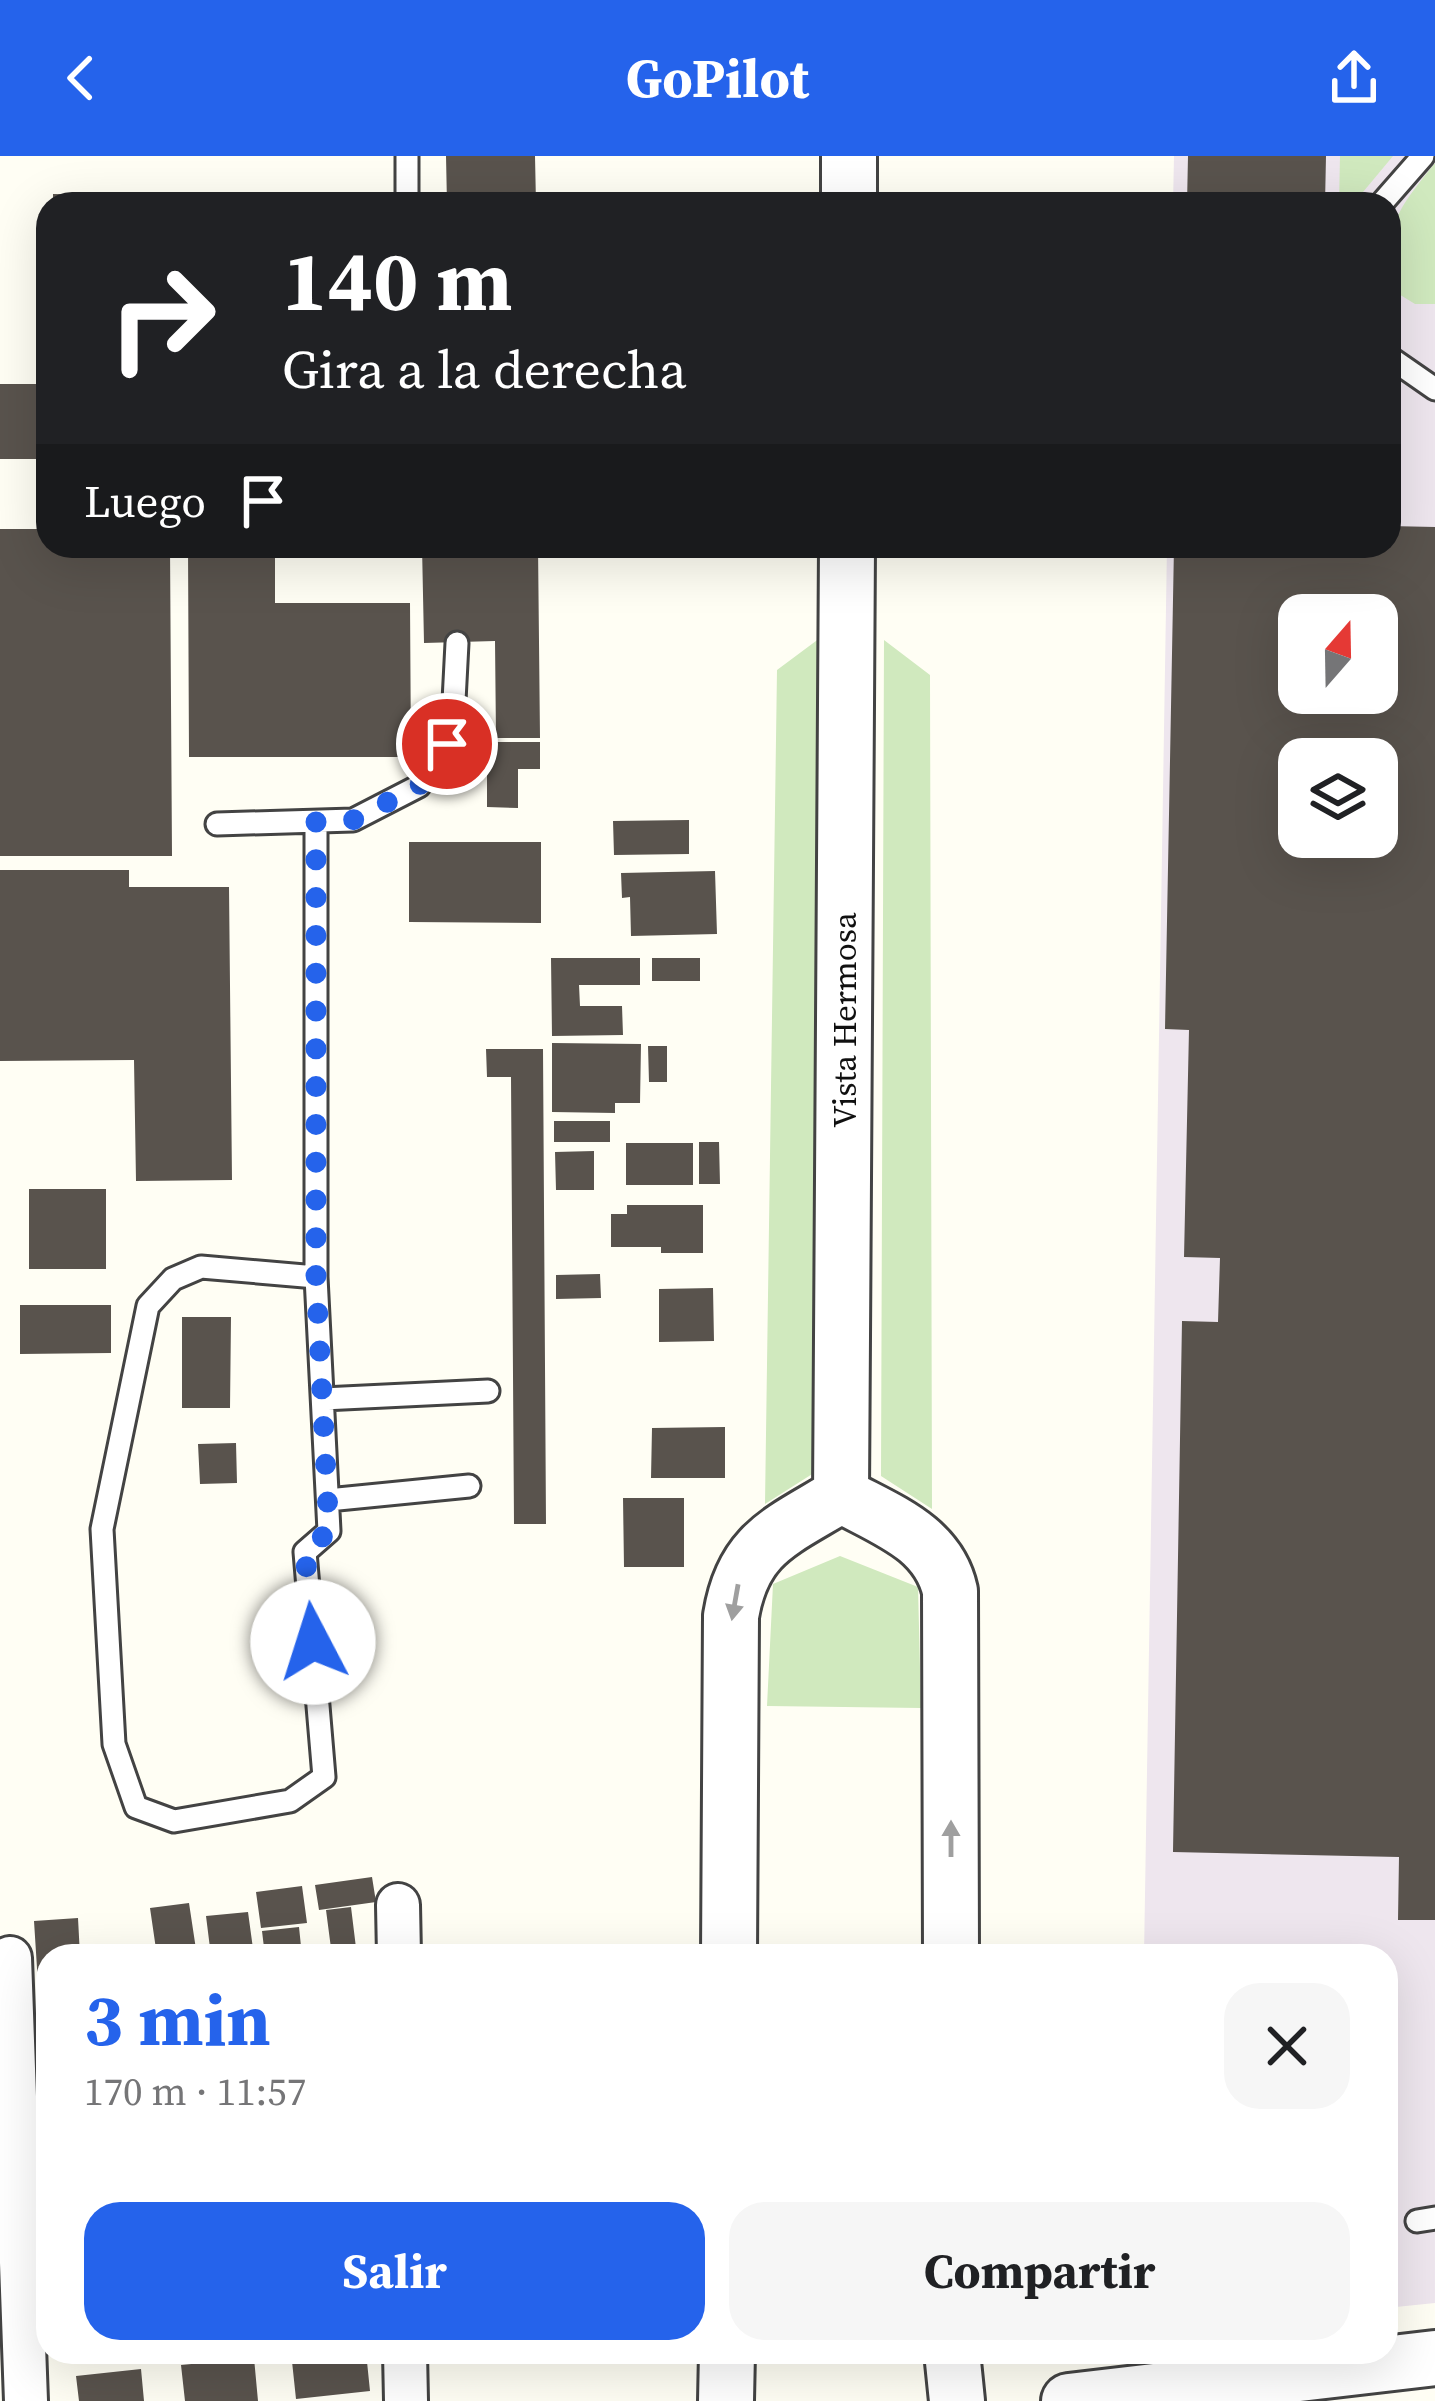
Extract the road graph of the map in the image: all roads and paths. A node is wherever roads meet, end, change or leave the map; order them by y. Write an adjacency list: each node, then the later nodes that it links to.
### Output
1 (406, 156): 4 (lane)
2 (849, 156): 5 (street)
3 (1423, 156): 6 (lane)
4 (407, 192)
5 (849, 192)
6 (1392, 192)
7 (1401, 365): 8 (lane)
8 (1435, 389)
9 (847, 558): 17 (street, Vista Hermosa)
10 (457, 643): 11 (lane)
11 (316, 822): 12 (lane); 13 (lane)
12 (217, 824)
13 (316, 1277): 15 (lane); 18 (lane)
14 (488, 1391): 15 (lane)
15 (323, 1399): 18 (lane)
16 (469, 1486): 18 (lane)
17 (842, 1495): 19 (street); 20 (street)
18 (328, 1500)
19 (779, 1533): 20 (street); 23 (street, one-way to 23)
20 (919, 1539): 24 (street, one-way to 20)
21 (398, 1905): 22 (street)
22 (399, 1944)
23 (729, 1944)
24 (951, 1944)
25 (10, 1958): 26 (street)
26 (30, 2036): 27 (street)
27 (34, 2248): 34 (street)
28 (1435, 2358): 29 (street)
29 (1398, 2362)
30 (405, 2364): 35 (street)
31 (727, 2364): 36 (street)
32 (953, 2364): 37 (street)
33 (1384, 2364): 38 (street)
34 (26, 2401)
35 (406, 2401)
36 (726, 2401)
37 (957, 2401)
38 (1069, 2401)

